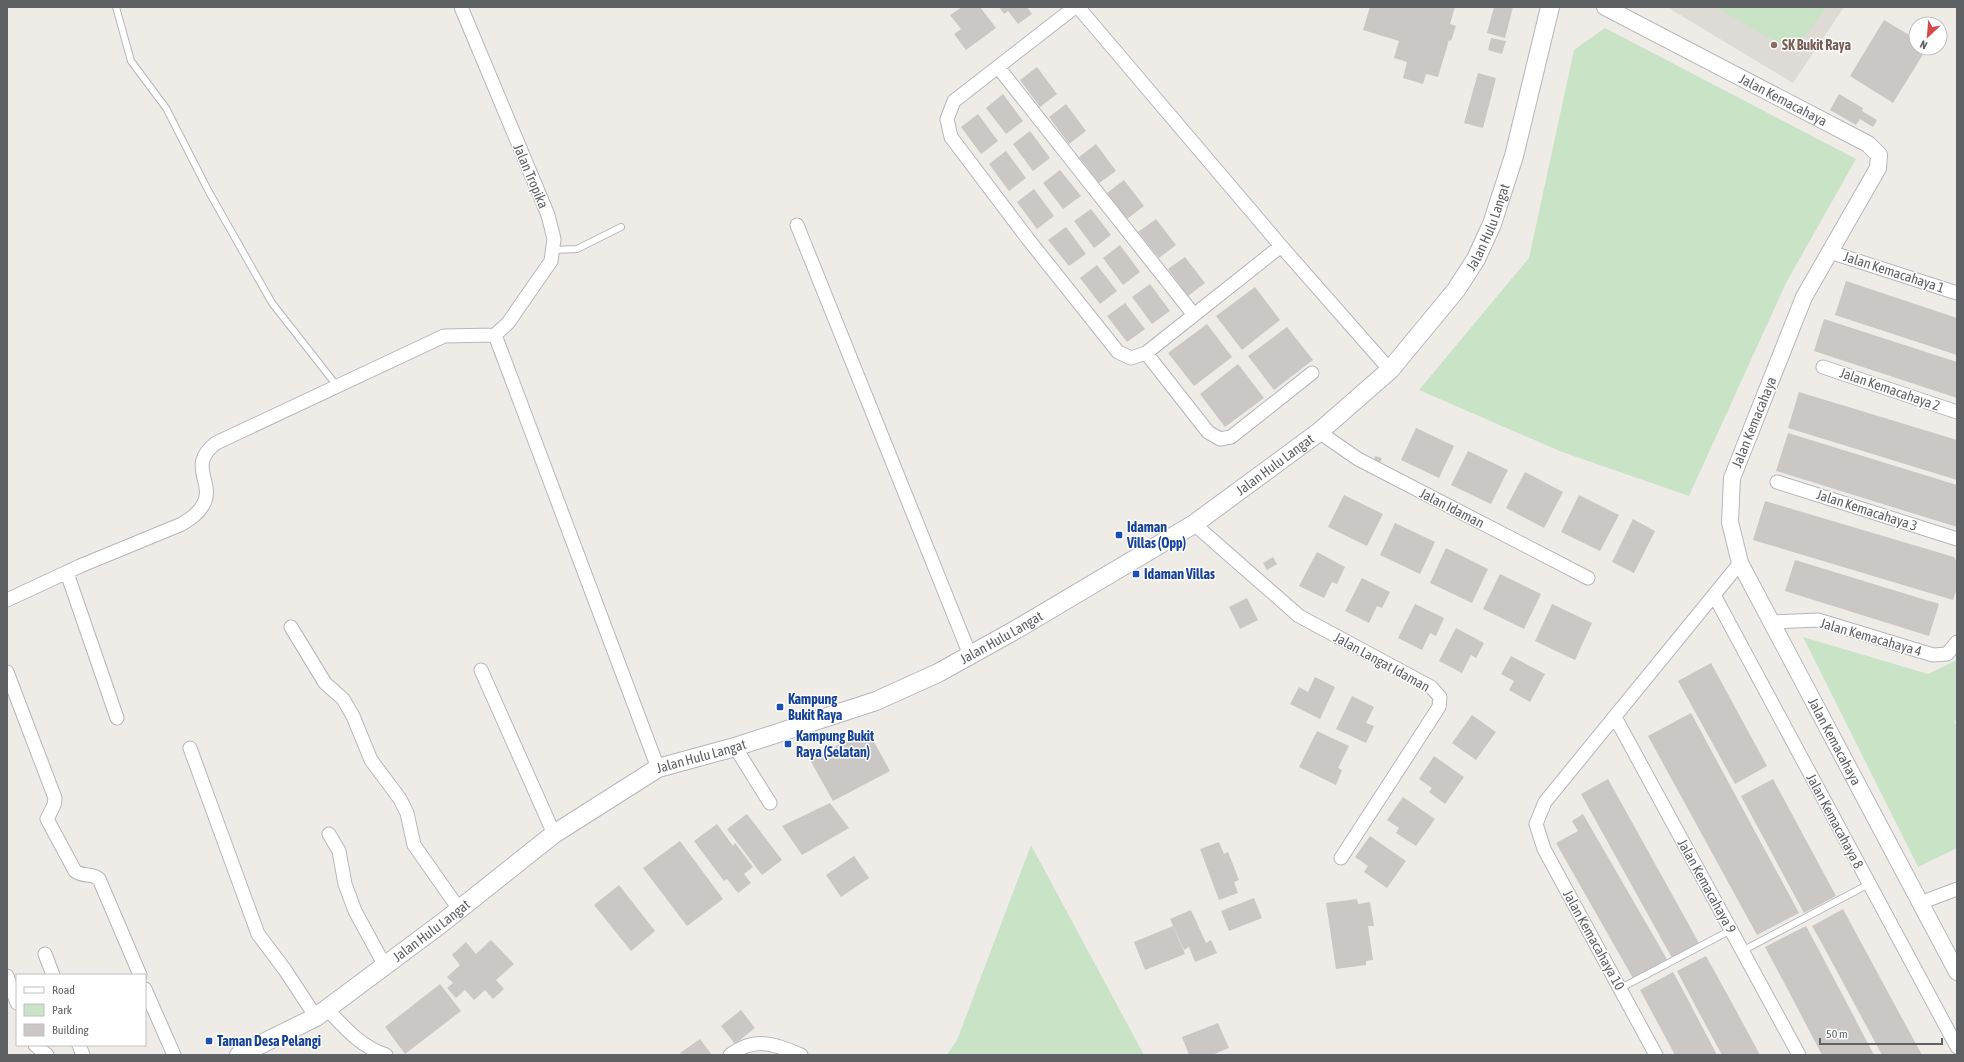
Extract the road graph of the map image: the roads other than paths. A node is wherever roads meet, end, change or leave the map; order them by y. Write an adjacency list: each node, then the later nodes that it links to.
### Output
1 (116, 7): 20 (lane)
2 (461, 7): 11 (street, Jalan Tropika)
3 (1075, 7): 7 (street)
4 (1078, 7): 10 (street)
5 (1550, 7): 18 (main road, Jalan Hulu Langat)
6 (1605, 7): 12 (street, Jalan Kemacahaya)
7 (998, 67): 14 (street); 16 (street)
8 (797, 225): 34 (street)
9 (621, 227): 11 (lane)
10 (1281, 246): 14 (street); 18 (street)
11 (552, 250): 15 (street, Jalan Tropika)
12 (1830, 252): 13 (street, Jalan Kemacahaya 1); 26 (street, Jalan Kemacahaya)
13 (1957, 293)
14 (1194, 315): 16 (street)
15 (495, 335): 20 (street); 41 (street)
16 (1146, 352): 19 (street)
17 (1822, 367): 21 (street, Jalan Kemacahaya 2)
18 (1390, 370): 22 (main road, Jalan Hulu Langat)
19 (1312, 373)
20 (337, 386): 27 (street)
21 (1957, 412)
22 (1319, 432): 24 (main road, Jalan Hulu Langat); 28 (street, Jalan Idaman)
23 (1777, 482): 25 (street, Jalan Kemacahaya 3)
24 (1194, 524): 34 (main road, Jalan Hulu Langat); 45 (street, Jalan Langat Idaman)
25 (1957, 539)
26 (1740, 563): 29 (street); 31 (street, Jalan Kemacahaya)
27 (67, 573): 30 (street); 38 (street)
28 (1588, 578)
29 (1714, 595): 37 (street); 46 (street, Jalan Kemacahaya 8)
30 (7, 600)
31 (1771, 622): 33 (street, Jalan Kemacahaya 4); 48 (street, Jalan Kemacahaya)
32 (291, 627): 49 (street)
33 (1957, 642)
34 (970, 655): 39 (main road, Jalan Hulu Langat)
35 (481, 670): 44 (street)
36 (7, 672): 56 (street)
37 (1615, 717): 50 (street, Jalan Kemacahaya 9); 58 (street, Jalan Kemacahaya 10)
38 (117, 718)
39 (735, 747): 41 (main road, Jalan Hulu Langat); 42 (street)
40 (190, 748): 61 (street)
41 (658, 768): 44 (main road, Jalan Hulu Langat)
42 (770, 803)
43 (329, 834): 53 (street)
44 (554, 834): 49 (main road, Jalan Hulu Langat)
45 (1341, 858)
46 (1869, 884): 51 (lane); 63 (street, Jalan Kemacahaya 8)
47 (1957, 889): 48 (street)
48 (1920, 903): 54 (street, Jalan Kemacahaya)
49 (459, 909): 53 (main road, Jalan Hulu Langat)
50 (1731, 930): 51 (street, Jalan Kemacahaya 9); 58 (lane)
51 (1742, 951): 71 (street, Jalan Kemacahaya 9)
52 (44, 954): 55 (street)
53 (385, 966): 61 (main road, Jalan Hulu Langat)
54 (1957, 972)
55 (53, 974)
56 (140, 974)
57 (7, 976): 60 (street)
58 (1621, 988): 70 (street, Jalan Kemacahaya 10)
59 (146, 991): 65 (street)
60 (16, 1000)
61 (321, 1013): 66 (main road, Jalan Hulu Langat); 67 (street)
62 (36, 1046): 64 (street)
63 (1957, 1047)
64 (47, 1055)
65 (174, 1055)
66 (239, 1055)
67 (386, 1055)
68 (730, 1055): 69 (street)
69 (800, 1055)
70 (1656, 1055)
71 (1799, 1055)

